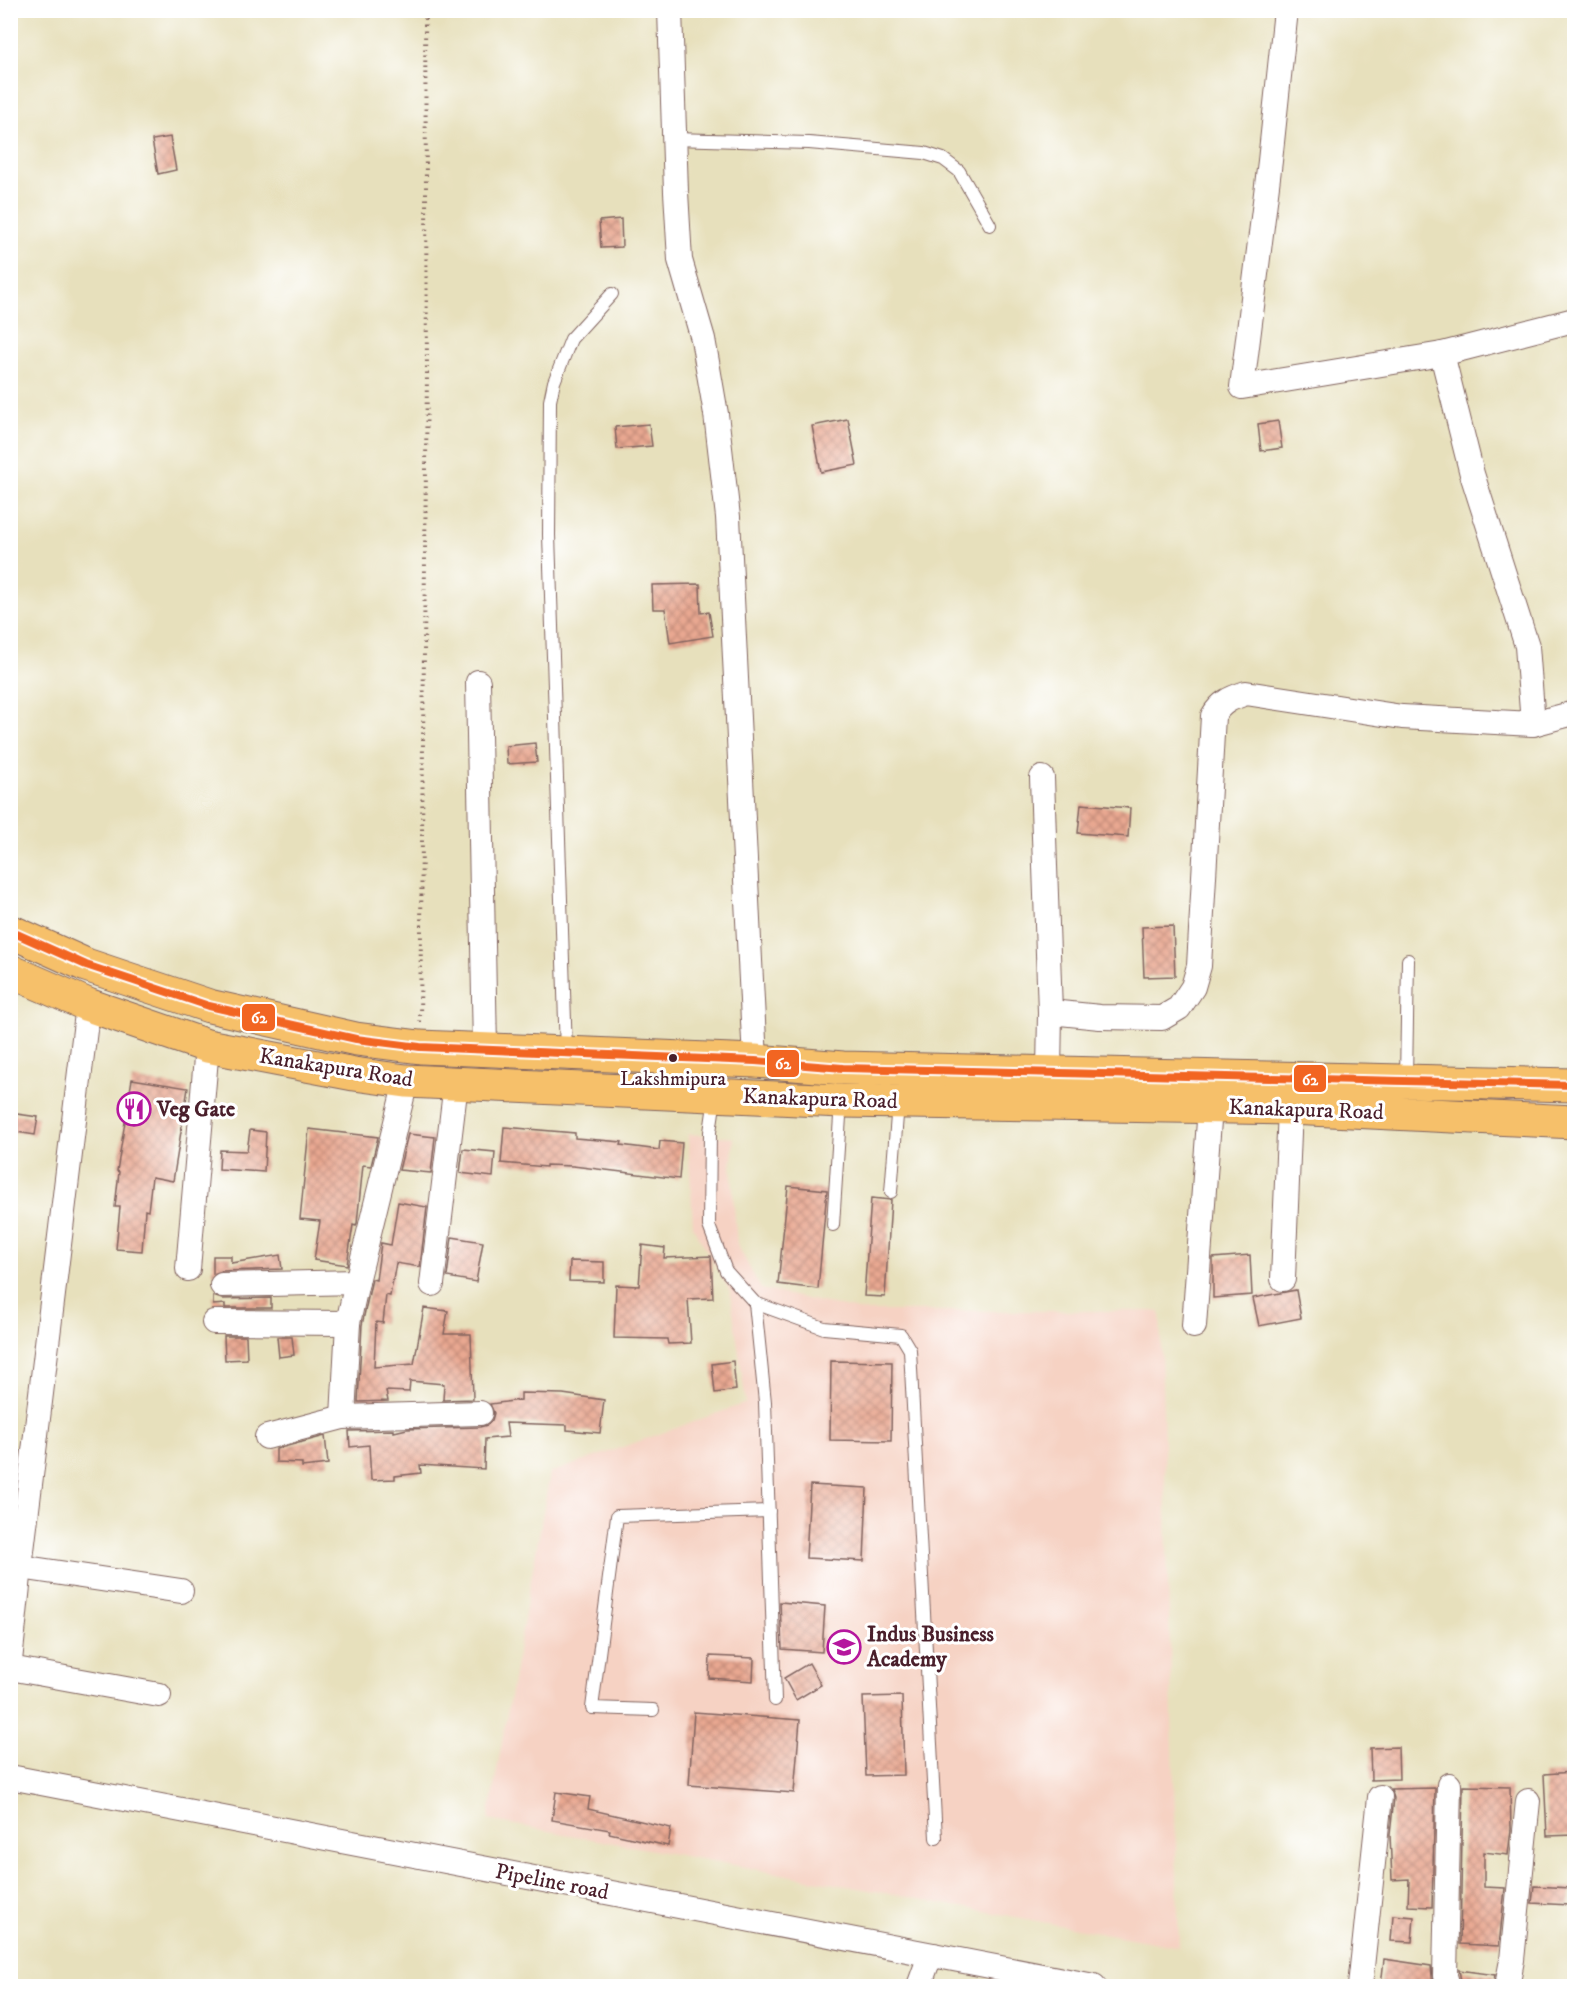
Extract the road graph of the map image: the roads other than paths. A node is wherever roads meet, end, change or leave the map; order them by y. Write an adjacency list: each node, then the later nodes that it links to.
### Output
1 (670, 10): 3 (street)
2 (1286, 10): 7 (street)
3 (674, 139): 4 (lane); 20 (street)
4 (990, 225)
5 (612, 294): 19 (lane)
6 (1575, 320): 7 (street)
7 (1442, 354): 10 (street)
8 (478, 682): 18 (street)
9 (1575, 713): 10 (street)
10 (1533, 724): 16 (street)
11 (1042, 778): 16 (street)
12 (10, 931): 18 (highway, Kanakapura Road)
13 (1408, 960): 22 (lane)
14 (10, 971): 15 (highway, Kanakapura Road)
15 (88, 1005): 17 (highway, Kanakapura Road); 48 (street)
16 (1050, 1012): 21 (street)
17 (207, 1046): 23 (highway, Kanakapura Road); 35 (street)
18 (485, 1049): 19 (highway, Kanakapura Road)
19 (566, 1054): 20 (highway, Kanakapura Road)
20 (755, 1061): 21 (highway, Kanakapura Road)
21 (1048, 1072): 26 (highway, Kanakapura Road)
22 (1406, 1080): 25 (highway, Kanakapura Road); 26 (highway, Kanakapura Road)
23 (406, 1081): 24 (highway, Kanakapura Road); 37 (street)
24 (456, 1083): 27 (highway, Kanakapura Road); 39 (street)
25 (1575, 1085)
26 (1129, 1090): 29 (highway, Kanakapura Road); 30 (highway, Kanakapura Road)
27 (716, 1094): 28 (highway, Kanakapura Road); 40 (lane)
28 (841, 1101): 29 (highway, Kanakapura Road); 34 (lane)
29 (898, 1102): 33 (lane)
30 (1210, 1107): 31 (highway, Kanakapura Road); 43 (street)
31 (1290, 1108): 32 (highway, Kanakapura Road); 36 (street)
32 (1575, 1122)
33 (891, 1192)
34 (832, 1225)
35 (188, 1269)
36 (1282, 1279)
37 (357, 1282): 38 (street); 42 (street)
38 (222, 1284)
39 (432, 1284)
40 (755, 1303): 47 (lane); 59 (lane)
41 (214, 1322): 42 (street)
42 (348, 1323): 45 (street)
43 (1194, 1326)
44 (480, 1413): 45 (street)
45 (343, 1417): 46 (street)
46 (267, 1437)
47 (769, 1510): 53 (lane); 54 (lane)
48 (20, 1567): 49 (street); 50 (street)
49 (181, 1591)
50 (10, 1661)
51 (10, 1668): 52 (street)
52 (159, 1695)
53 (775, 1700)
54 (653, 1710)
55 (10, 1777): 60 (street, Pipeline road)
56 (1449, 1785): 64 (street)
57 (1380, 1797): 63 (street)
58 (1528, 1801): 65 (street)
59 (936, 1838)
60 (934, 1955): 61 (street); 62 (street, Pipeline road)
61 (919, 1986)
62 (1094, 1986)
63 (1360, 1986)
64 (1448, 1986)
65 (1507, 1986)

